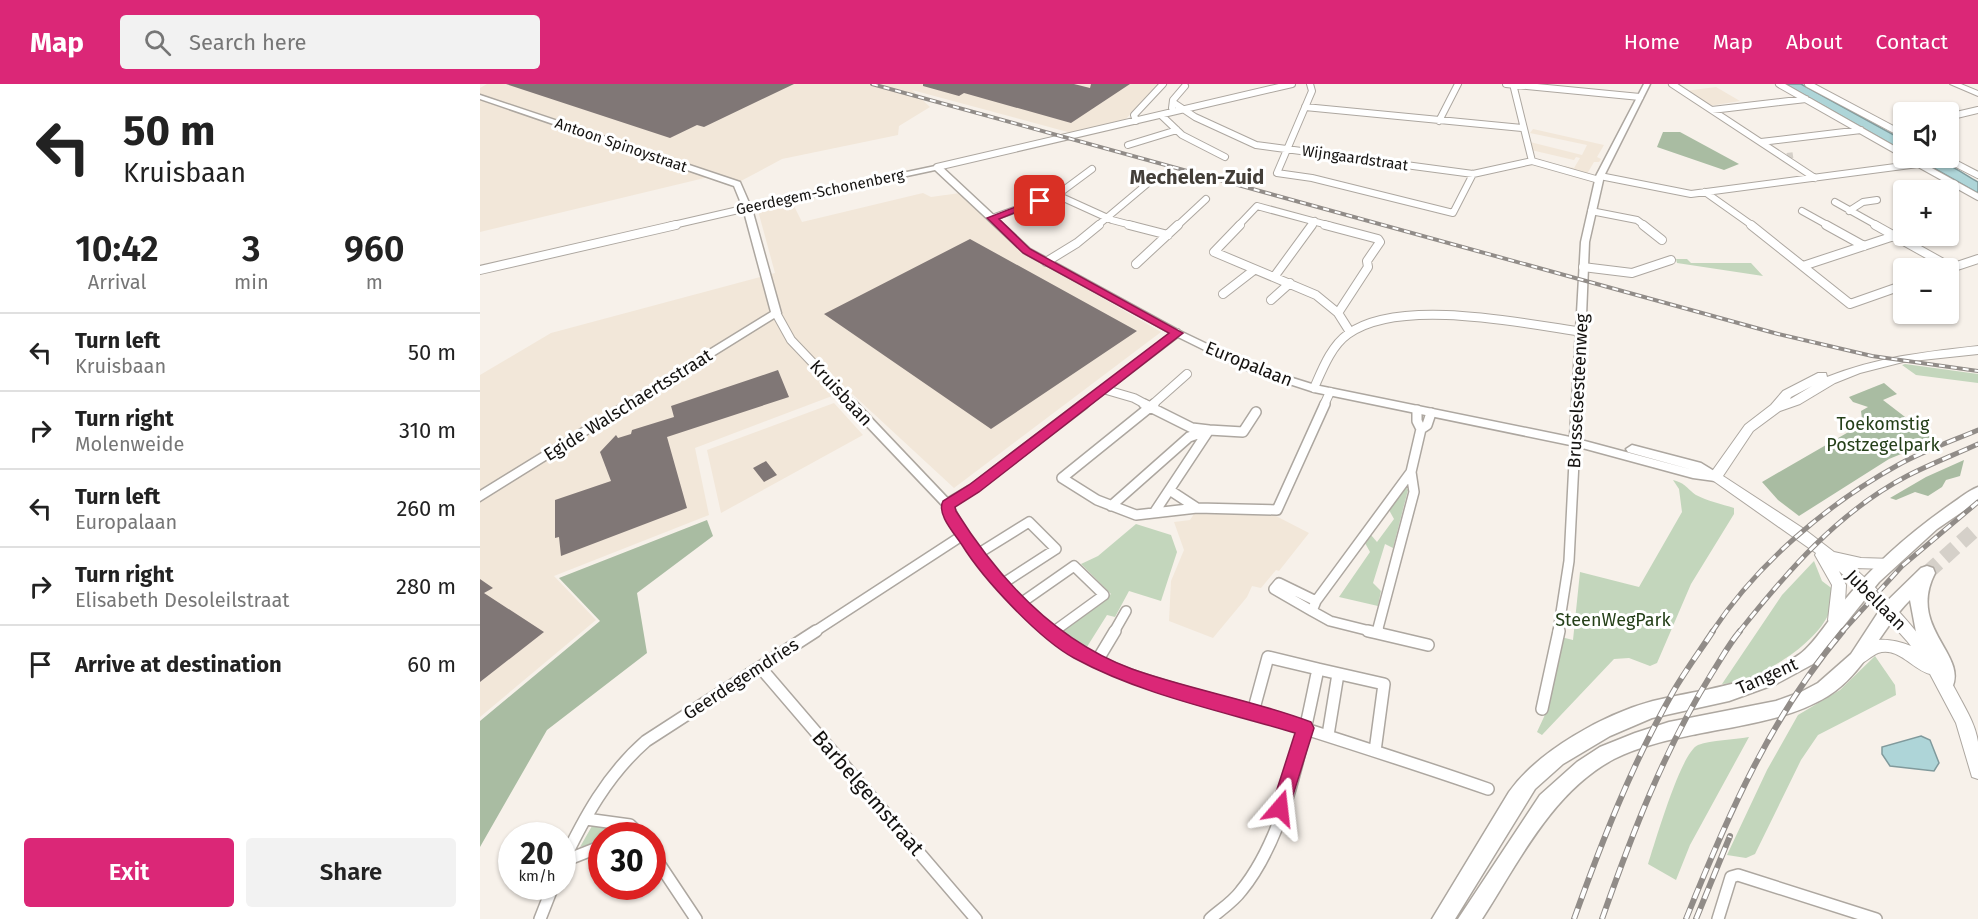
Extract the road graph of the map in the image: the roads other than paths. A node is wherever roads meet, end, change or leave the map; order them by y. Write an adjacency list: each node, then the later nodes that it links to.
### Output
1 (1163, 84): 25 (street)
2 (1292, 84): 19 (street, Geerdegem-Schonenberg)
3 (1310, 84): 18 (street)
4 (1458, 84): 26 (street)
5 (1506, 84): 6 (street)
6 (1513, 84): 15 (street); 27 (street)
7 (1647, 84): 15 (street, Brusselsesteenweg)
8 (1672, 84): 20 (street)
9 (1779, 84): 16 (street)
10 (1808, 84): 28 (street)
11 (1954, 84): 13 (main road)
12 (1185, 86): 17 (street)
13 (1978, 94)
14 (480, 97): 53 (street, Antoon Spinoystraat)
15 (1640, 98): 44 (street, Brusselsesteenweg)
16 (1806, 99): 20 (street); 30 (street)
17 (1174, 103): 19 (street, Wijngaardstraat); 22 (street)
18 (1305, 107): 26 (street); 33 (street)
19 (1186, 109): 22 (street, Geerdegem-Schonenberg); 33 (street, Wijngaardstraat)
20 (1712, 110): 31 (street)
21 (1978, 110): 23 (street)
22 (1170, 113): 24 (street, Geerdegem-Schonenberg)
23 (1959, 114)
24 (1161, 115): 25 (street, Geerdegem-Schonenberg); 29 (street)
25 (1136, 121): 38 (street, Geerdegem-Schonenberg)
26 (1439, 121): 27 (street)
27 (1522, 128): 36 (street)
28 (1893, 128)
29 (1177, 130): 32 (street); 35 (street)
30 (1861, 130): 31 (street); 34 (street)
31 (1761, 142): 45 (street)
32 (1128, 145)
33 (1287, 149): 43 (street, Wijngaardstraat); 43 (street)
34 (1893, 149)
35 (1225, 157)
36 (1532, 161): 43 (street, Wijngaardstraat); 44 (street)
37 (1959, 165): 42 (street)
38 (937, 167): 53 (street, Geerdegem-Schonenberg); 57 (street, Europalaan)
39 (1893, 167): 45 (street)
40 (1925, 168): 49 (street)
41 (1092, 169): 48 (street)
42 (1976, 173)
43 (1473, 174)
44 (1599, 178): 47 (street); 54 (street, Brusselsesteenweg)
45 (1815, 178): 47 (street)
46 (1147, 184): 58 (street)
47 (1705, 192): 72 (street)
48 (1057, 195): 57 (street); 58 (street)
49 (1978, 197)
50 (1206, 199): 60 (street)
51 (1877, 200): 56 (street)
52 (1835, 202): 56 (street)
53 (747, 208): 74 (street, Geerdegem-Schonenberg); 81 (street, Kruisbaan)
54 (1591, 211): 63 (street); 73 (street, Brusselsesteenweg)
55 (1802, 211): 64 (street)
56 (1849, 211): 61 (street)
57 (992, 218): 69 (street, Europalaan)
58 (1107, 218): 60 (street); 69 (street)
59 (1315, 221): 75 (street); 76 (street); 82 (street)
60 (1168, 235): 70 (street)
61 (1893, 236)
62 (1893, 237): 64 (street)
63 (1662, 240)
64 (1864, 246): 72 (street)
65 (1910, 246): 66 (street)
66 (1932, 258)
67 (1978, 259): 71 (street)
68 (1671, 260): 73 (street)
69 (1046, 262): 85 (street, Europalaan)
70 (1136, 264)
71 (1959, 265)
72 (1803, 266): 78 (street)
73 (1583, 267): 84 (street, Brusselsesteenweg)
74 (480, 270)
75 (1254, 270): 76 (street); 79 (street)
76 (1274, 277): 77 (street)
77 (1290, 283): 80 (street); 82 (street)
78 (1893, 289)
79 (1223, 294)
80 (1271, 300)
81 (776, 313): 106 (street, Egide Walschaertsstraat); 107 (street, Kruisbaan)
82 (1338, 313): 83 (street)
83 (1350, 332): 84 (street); 90 (street)
84 (1582, 332): 101 (street, Brusselsesteenweg)
85 (1177, 333): 89 (street); 90 (street, Europalaan)
86 (1978, 344): 95 (main road)
87 (1978, 350): 95 (main road)
88 (1187, 374): 94 (street)
89 (1115, 380): 91 (street); 93 (street)
90 (1314, 388): 92 (street, Europalaan)
91 (1103, 389): 93 (street); 107 (street)
92 (1330, 392): 96 (street, Europalaan); 109 (street)
93 (1134, 398): 94 (street)
94 (1150, 406): 100 (street); 108 (street)
95 (1776, 408): 103 (main road)
96 (1418, 410): 98 (street, Europalaan); 99 (street)
97 (1256, 412): 100 (street)
98 (1431, 413): 99 (street); 101 (street, Europalaan)
99 (1421, 429): 102 (street)
100 (1209, 430): 104 (street); 108 (street)
101 (1575, 442): 103 (street, Europalaan); 130 (street, Brusselsesteenweg)
102 (1412, 472): 122 (street); 122 (street)
103 (1715, 477): 112 (main road, Jubellaan)
104 (1171, 491): 109 (street); 110 (street)
105 (1978, 493): 114 (highway, Tangent)
106 (480, 497)
107 (947, 504): 111 (street, Kruisbaan)
108 (1111, 506): 110 (street)
109 (1197, 508): 110 (street)
110 (1154, 513)
111 (963, 535): 113 (street, Kruisbaan); 126 (street, Geerdegemdries)
112 (1824, 552): 114 (main road); 116 (main road, Jubellaan); 120 (main road)
113 (976, 555): 115 (street, Kruisbaan); 115 (street)
114 (1888, 563): 116 (highway, Tangent)
115 (1002, 584): 117 (street, Kruisbaan)
116 (1865, 586): 118 (main road, Jubellaan); 120 (highway, Tangent)
117 (1021, 603): 121 (street, Kruisbaan); 121 (street)
118 (1889, 610): 124 (highway, Tangent); 129 (main road, Jubellaan); 129 (highway, Tangent)
119 (1126, 611): 125 (street)
120 (1836, 620): 146 (highway, Tangent)
121 (1052, 633): 125 (street, Kruisbaan)
122 (1377, 633): 123 (street)
123 (1428, 645)
124 (1857, 659): 129 (main road); 147 (highway, Tangent)
125 (1097, 661): 131 (street, Kruisbaan)
126 (760, 667): 137 (street, Geerdegemdries); 144 (street, Barbelgemstraat)
127 (1318, 669): 128 (street); 131 (street); 132 (street)
128 (1338, 674): 133 (street); 134 (street)
129 (1948, 685): 135 (main road, Jubellaan)
130 (1542, 709)
131 (1253, 712): 132 (street, Kruisbaan)
132 (1305, 728): 133 (street, Kruisbaan); 145 (street)
133 (1328, 735): 134 (street, Kruisbaan)
134 (1375, 751): 136 (street, Kruisbaan)
135 (1978, 771)
136 (1488, 789)
137 (586, 819): 138 (street); 139 (street, Geerdegemdries)
138 (608, 822)
139 (576, 838)
140 (666, 874): 143 (street)
141 (547, 900): 142 (street)
142 (540, 919)
143 (696, 919)
144 (976, 919)
145 (1210, 919)
146 (1443, 919)
147 (1469, 919)
148 (1718, 919): 149 (street)
149 (1876, 919)

